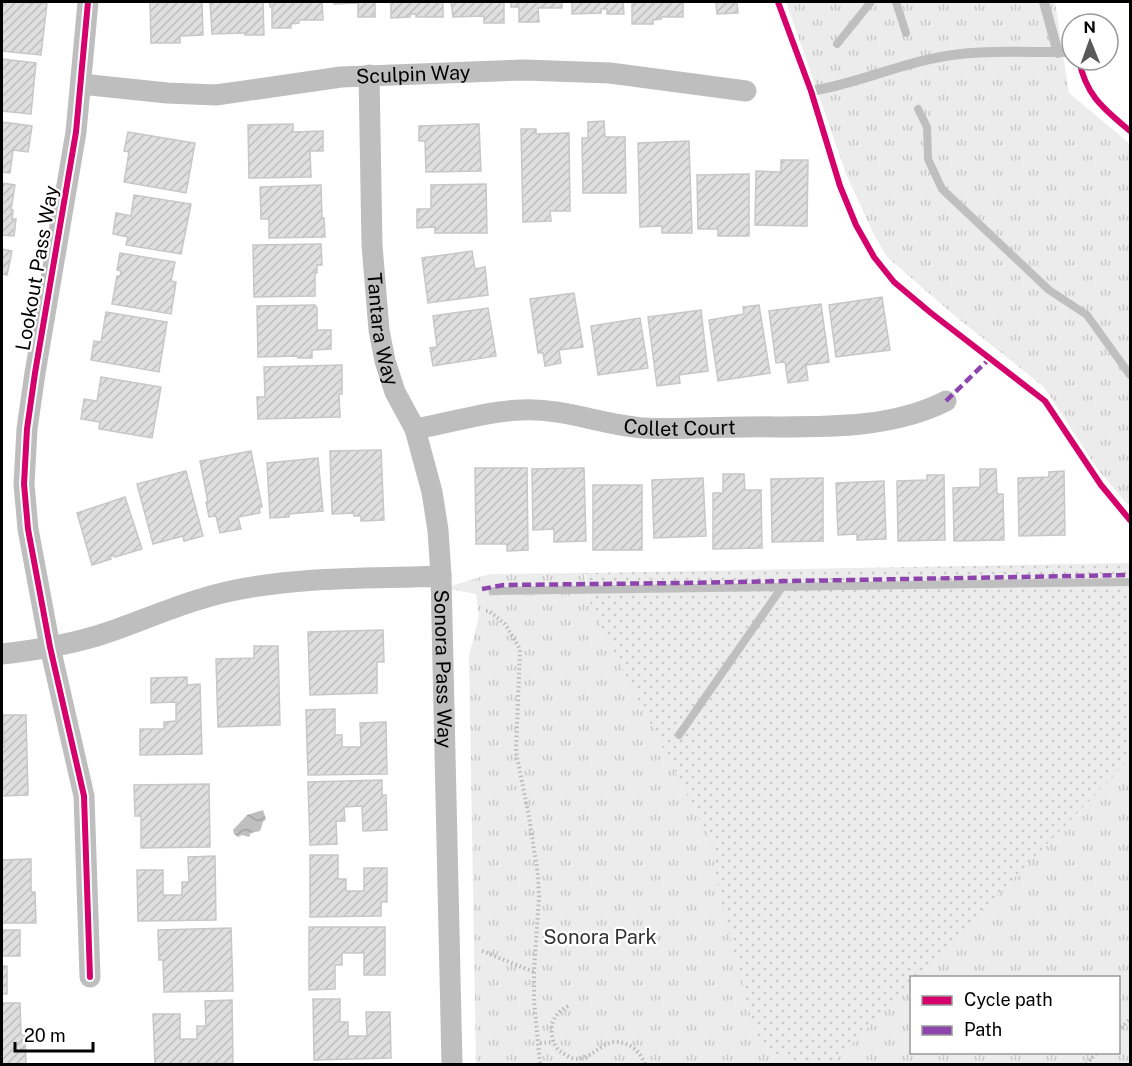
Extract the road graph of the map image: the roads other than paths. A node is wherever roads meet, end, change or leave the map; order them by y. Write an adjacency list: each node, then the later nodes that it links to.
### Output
1 (88, 2): 5 (street, Lookout Pass Way)
2 (1044, 2): 3 (lane)
3 (1058, 53): 7 (lane)
4 (369, 75): 5 (street, Sculpin Way); 6 (street, Sculpin Way); 9 (street, Tantara Way)
5 (81, 84): 11 (street, Lookout Pass Way)
6 (746, 91)
7 (811, 92)
8 (946, 400): 9 (street, Collet Court)
9 (415, 429): 10 (street, Tantara Way)
10 (441, 576): 11 (street, Sonora Pass Way); 14 (street, Sonora Pass Way)
11 (50, 647): 12 (street, Sonora Pass Way); 13 (street, Lookout Pass Way)
12 (2, 654)
13 (90, 977)
14 (452, 1065)

